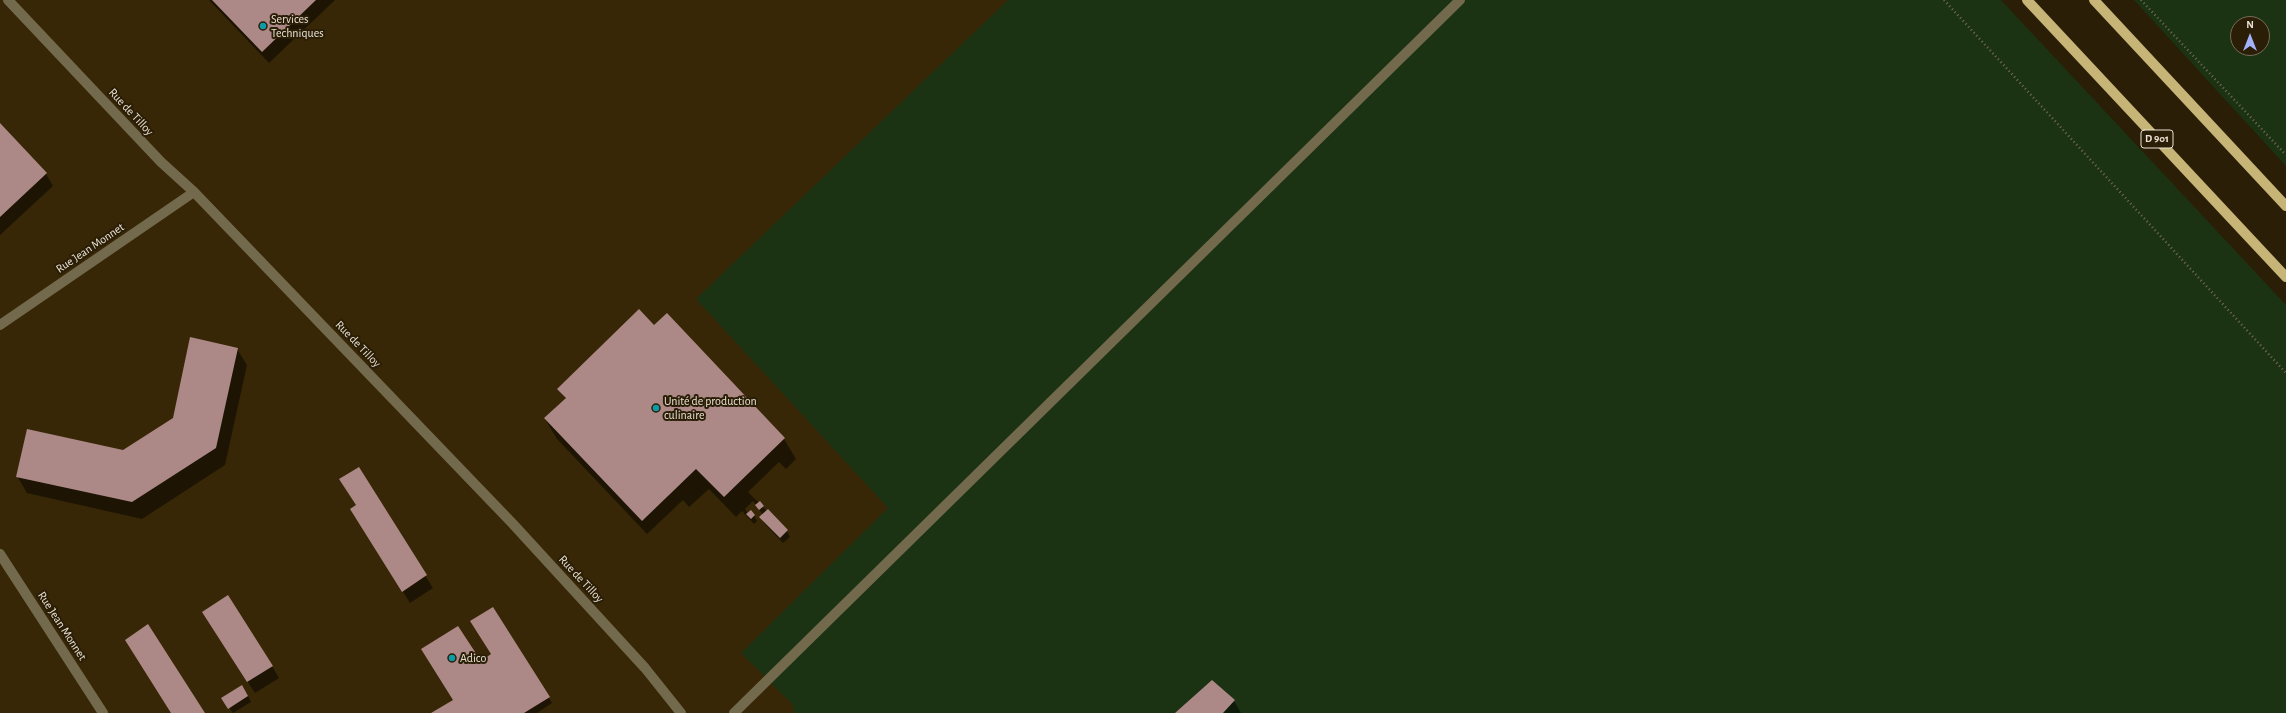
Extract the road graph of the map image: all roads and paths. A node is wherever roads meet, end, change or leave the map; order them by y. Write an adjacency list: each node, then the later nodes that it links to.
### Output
1 (8, 0): 8 (street, Rue de Tilloy)
2 (1460, 0): 16 (street)
3 (1944, 0): 12 (path)
4 (2028, 0): 10 (main road, D 901)
5 (2094, 0): 9 (main road)
6 (2141, 0): 7 (path)
7 (2286, 155)
8 (194, 192): 11 (street, Rue Jean Monnet); 15 (street, Rue de Tilloy)
9 (2286, 206)
10 (2286, 277)
11 (0, 325)
12 (2286, 373)
13 (0, 554): 14 (street, Rue Jean Monnet)
14 (103, 713)
15 (681, 713)
16 (734, 713)

